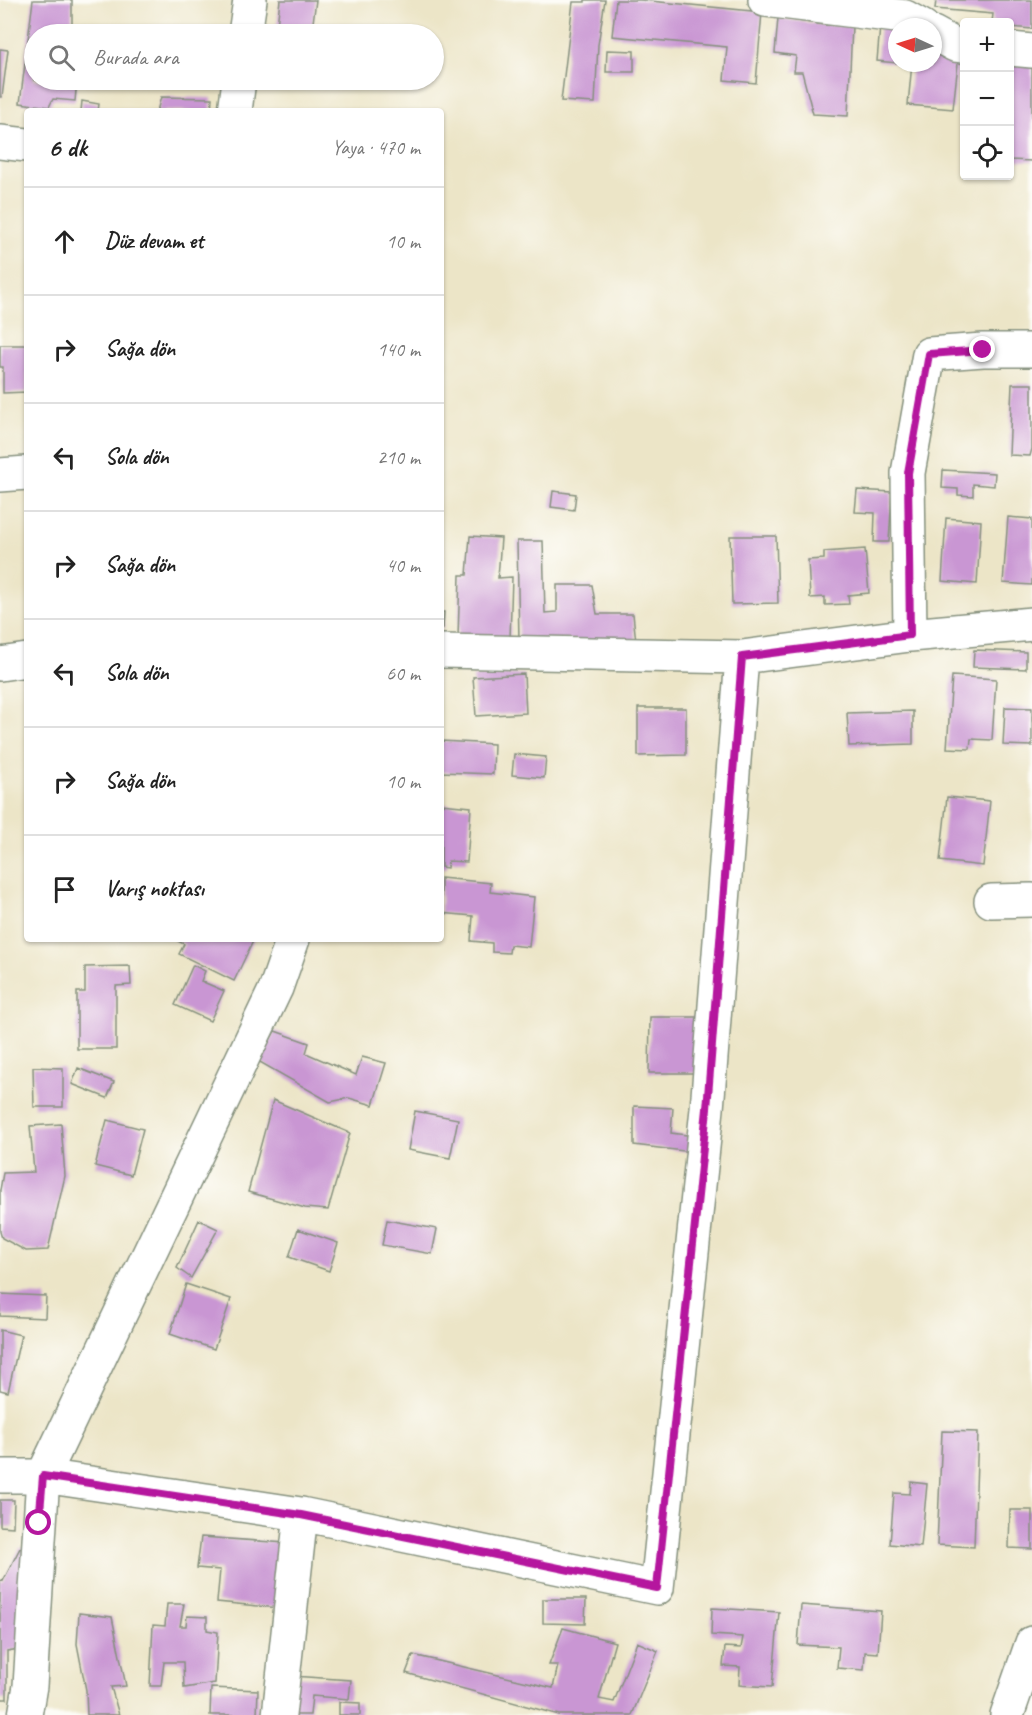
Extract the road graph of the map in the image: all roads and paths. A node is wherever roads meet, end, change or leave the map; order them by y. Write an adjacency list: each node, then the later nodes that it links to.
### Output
1 (250, 0): 4 (street)
2 (765, 0): 3 (street)
3 (907, 18)
4 (246, 24)
5 (942, 38): 6 (street)
6 (960, 46)
7 (1014, 49): 8 (street)
8 (1032, 51)
9 (238, 90): 10 (street)
10 (235, 108)
11 (0, 142): 12 (street)
12 (24, 145)
13 (1032, 350): 17 (street)
14 (24, 473): 15 (street)
15 (0, 475)
16 (1032, 624): 17 (street)
17 (910, 635): 19 (street)
18 (444, 651): 19 (street)
19 (742, 657): 27 (street)
20 (24, 660): 21 (street)
21 (0, 664)
22 (1032, 900): 23 (street)
23 (991, 901)
24 (292, 942): 26 (street)
25 (0, 1476): 26 (street)
26 (43, 1476): 27 (street); 29 (street)
27 (301, 1515): 30 (street)
28 (1032, 1643): 31 (street)
29 (25, 1715)
30 (279, 1715)
31 (1007, 1715)

